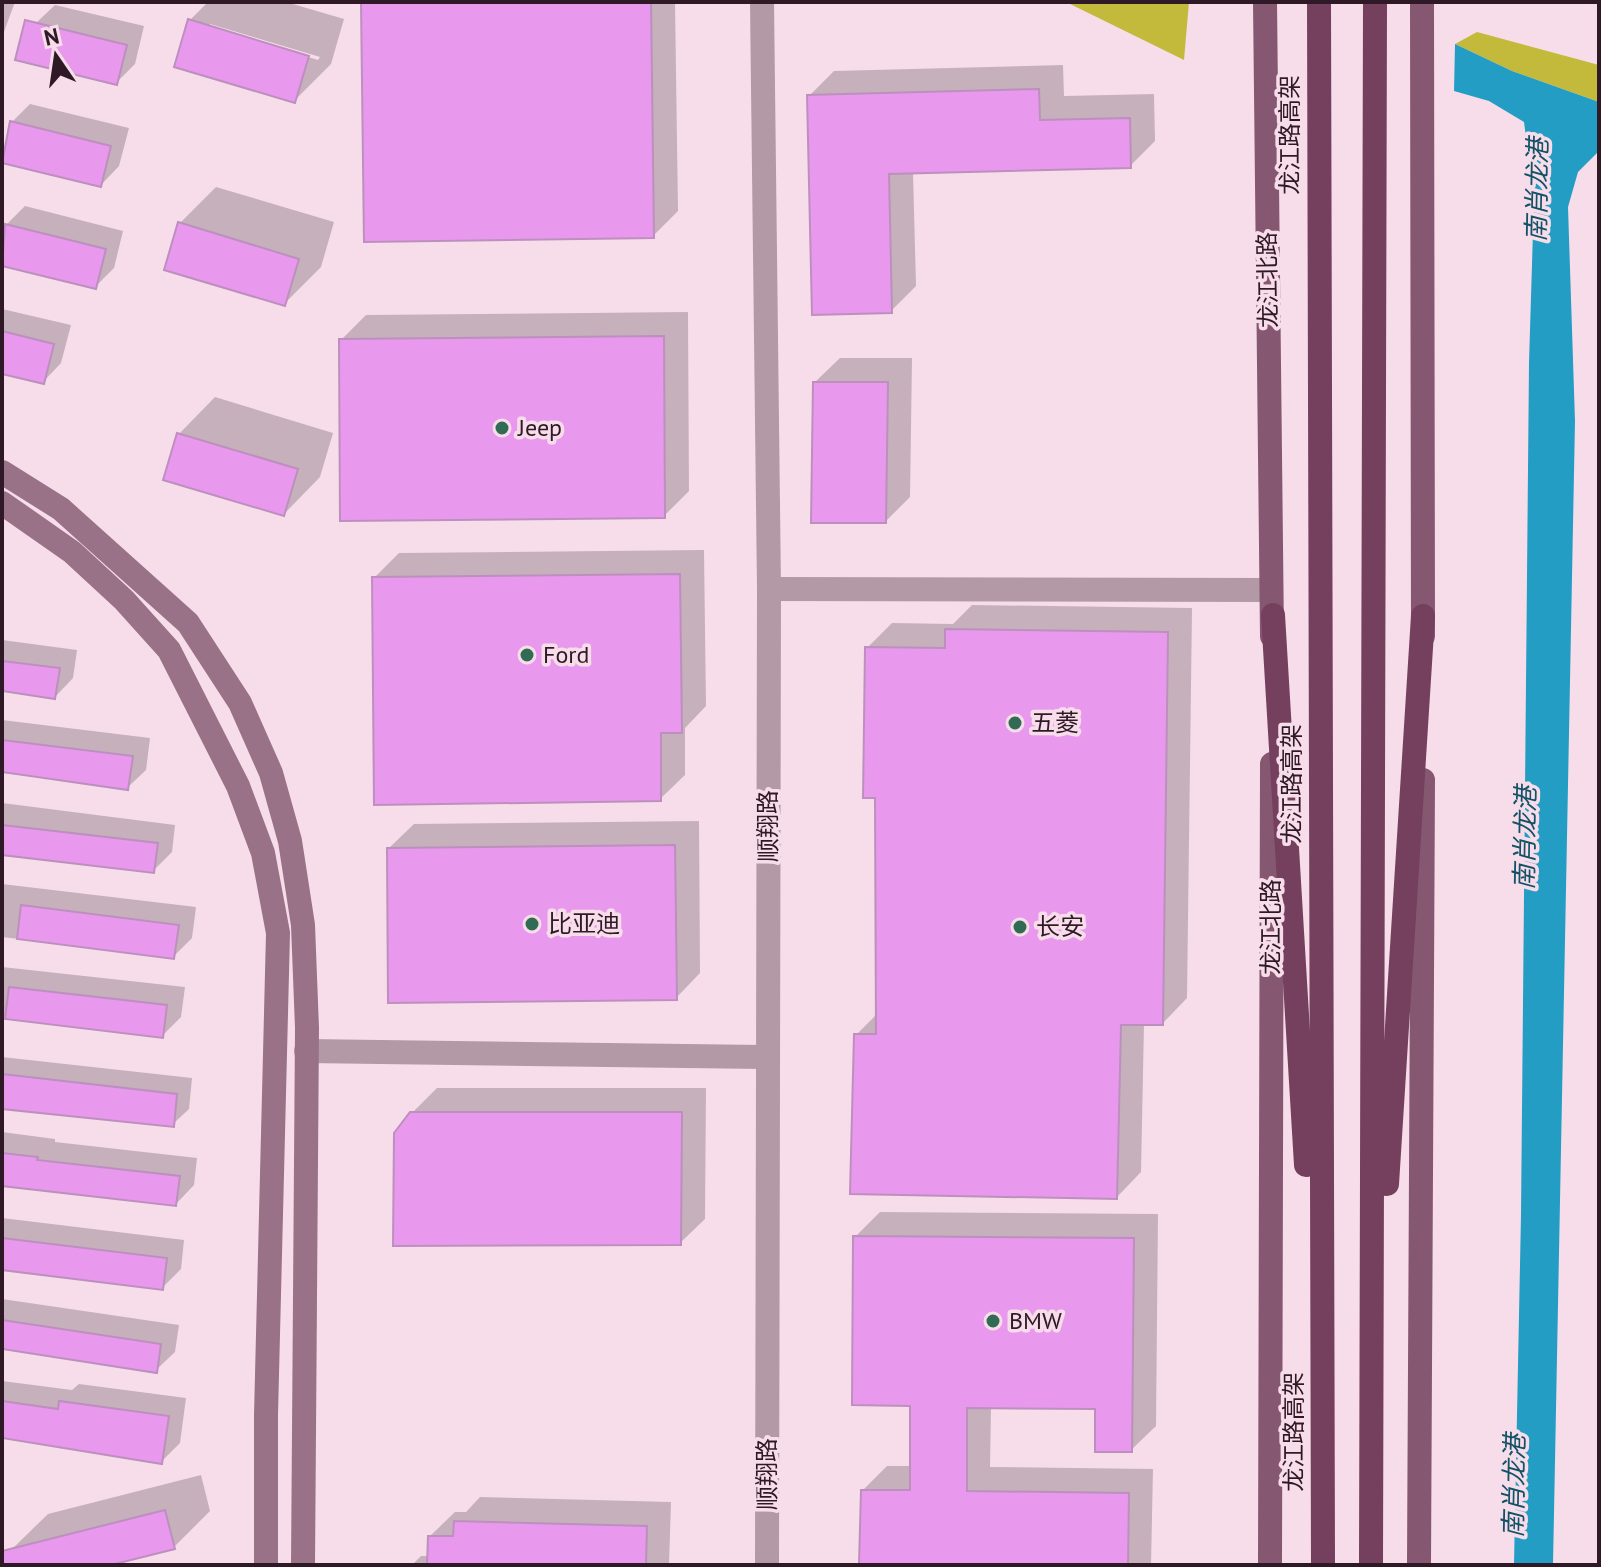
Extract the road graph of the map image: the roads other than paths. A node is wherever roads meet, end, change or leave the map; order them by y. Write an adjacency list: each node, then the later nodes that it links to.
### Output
1 (762, 2): 8 (street, 顺翔路)
2 (1265, 2): 9 (main road, 龙江北路)
3 (1319, 2): 14 (highway, 龙江路高架)
4 (1375, 2): 15 (highway)
5 (1422, 2): 11 (main road)
6 (2, 472): 12 (street)
7 (2, 503): 16 (street)
8 (769, 589): 9 (street); 13 (street, 顺翔路)
9 (1271, 590): 10 (main road, 龙江北路)
10 (1273, 615): 14 (highway); 19 (main road, 龙江北路)
11 (1423, 616): 15 (highway); 22 (main road)
12 (306, 1051): 13 (street); 17 (street)
13 (767, 1057): 18 (street, 顺翔路)
14 (1322, 1431): 20 (highway, 龙江路高架)
15 (1371, 1434): 21 (highway)
16 (266, 1565)
17 (303, 1565)
18 (767, 1565)
19 (1270, 1565)
20 (1323, 1565)
21 (1371, 1565)
22 (1419, 1565)

